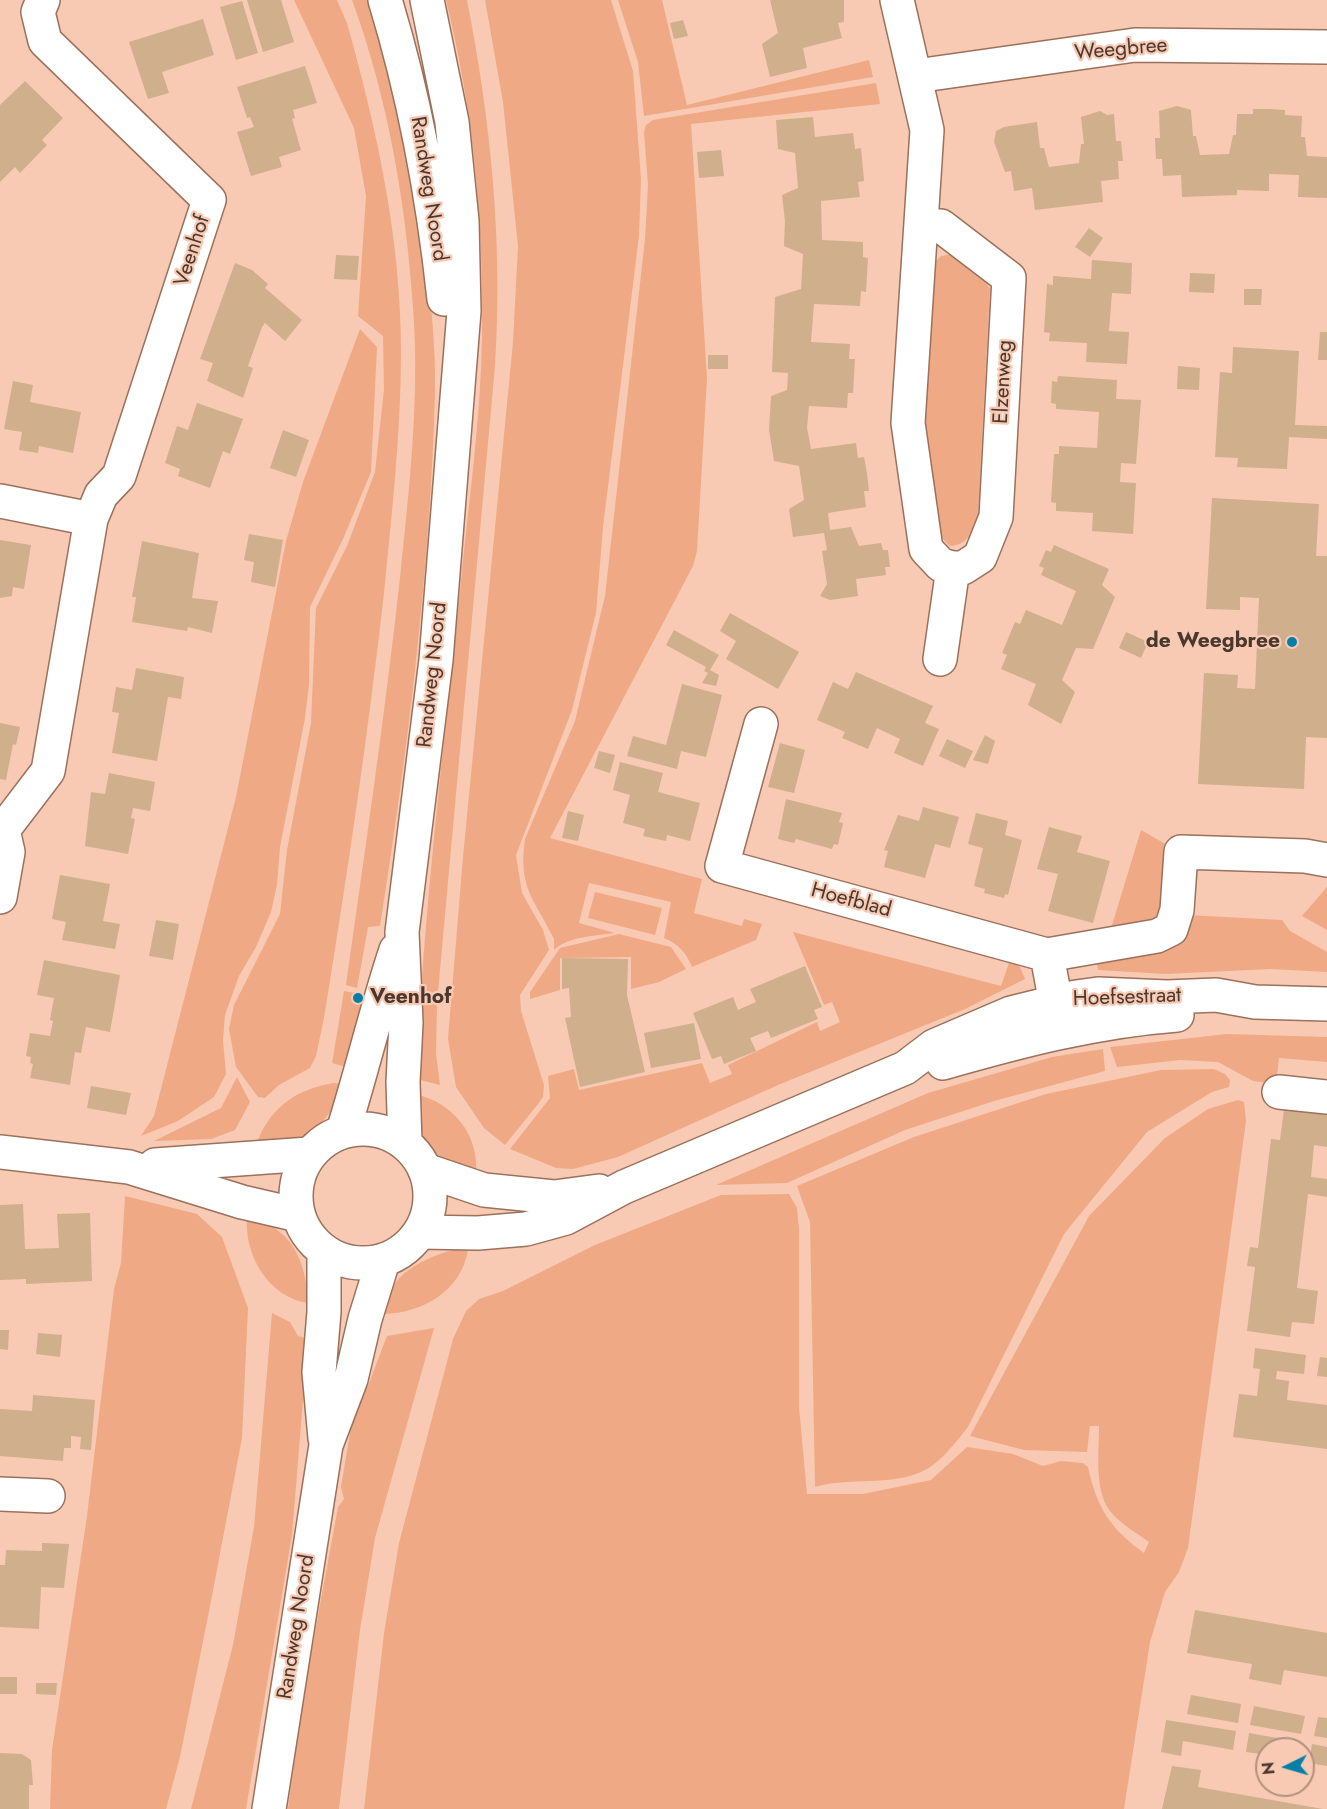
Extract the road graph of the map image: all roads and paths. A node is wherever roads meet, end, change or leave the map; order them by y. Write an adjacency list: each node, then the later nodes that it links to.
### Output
1 (43, 0): 10 (street, Veenhof)
2 (385, 0): 8 (street, Randweg Noord)
3 (428, 0): 8 (street, Randweg Noord)
4 (897, 0): 6 (street)
5 (1327, 47): 6 (street, Weegbree)
6 (916, 76): 7 (street)
7 (921, 225): 11 (street); 11 (street, Elzenweg)
8 (457, 417): 17 (street, Randweg Noord)
9 (0, 501): 10 (street)
10 (91, 519): 14 (street, Veenhof)
11 (952, 568): 12 (street)
12 (940, 659)
13 (761, 724): 18 (street, Hoefblad)
14 (2, 830): 16 (street, Veenhof)
15 (1327, 861): 18 (street)
16 (0, 897)
17 (402, 932): 23 (street, Randweg Noord); 24 (street, Randweg Noord)
18 (1047, 955): 20 (street)
19 (1327, 1004): 20 (street, Hoefsestraat)
20 (1058, 1016): 29 (street, Hoefsestraat)
21 (1280, 1092): 22 (street)
22 (1327, 1097)
23 (344, 1131): 24 (street); 26 (street)
24 (405, 1143): 28 (street)
25 (0, 1152): 27 (street)
26 (309, 1154): 27 (street); 30 (street)
27 (129, 1167): 30 (street)
28 (425, 1170): 29 (street, Hoefsestraat); 31 (street)
29 (624, 1187): 31 (street, Hoefsestraat)
30 (298, 1215): 32 (street)
31 (420, 1232): 33 (street)
32 (324, 1251): 33 (street); 34 (street, Randweg Noord)
33 (383, 1261): 34 (street, Randweg Noord)
34 (326, 1445): 37 (street, Randweg Noord)
35 (0, 1494): 36 (street)
36 (48, 1496)
37 (269, 1809)

